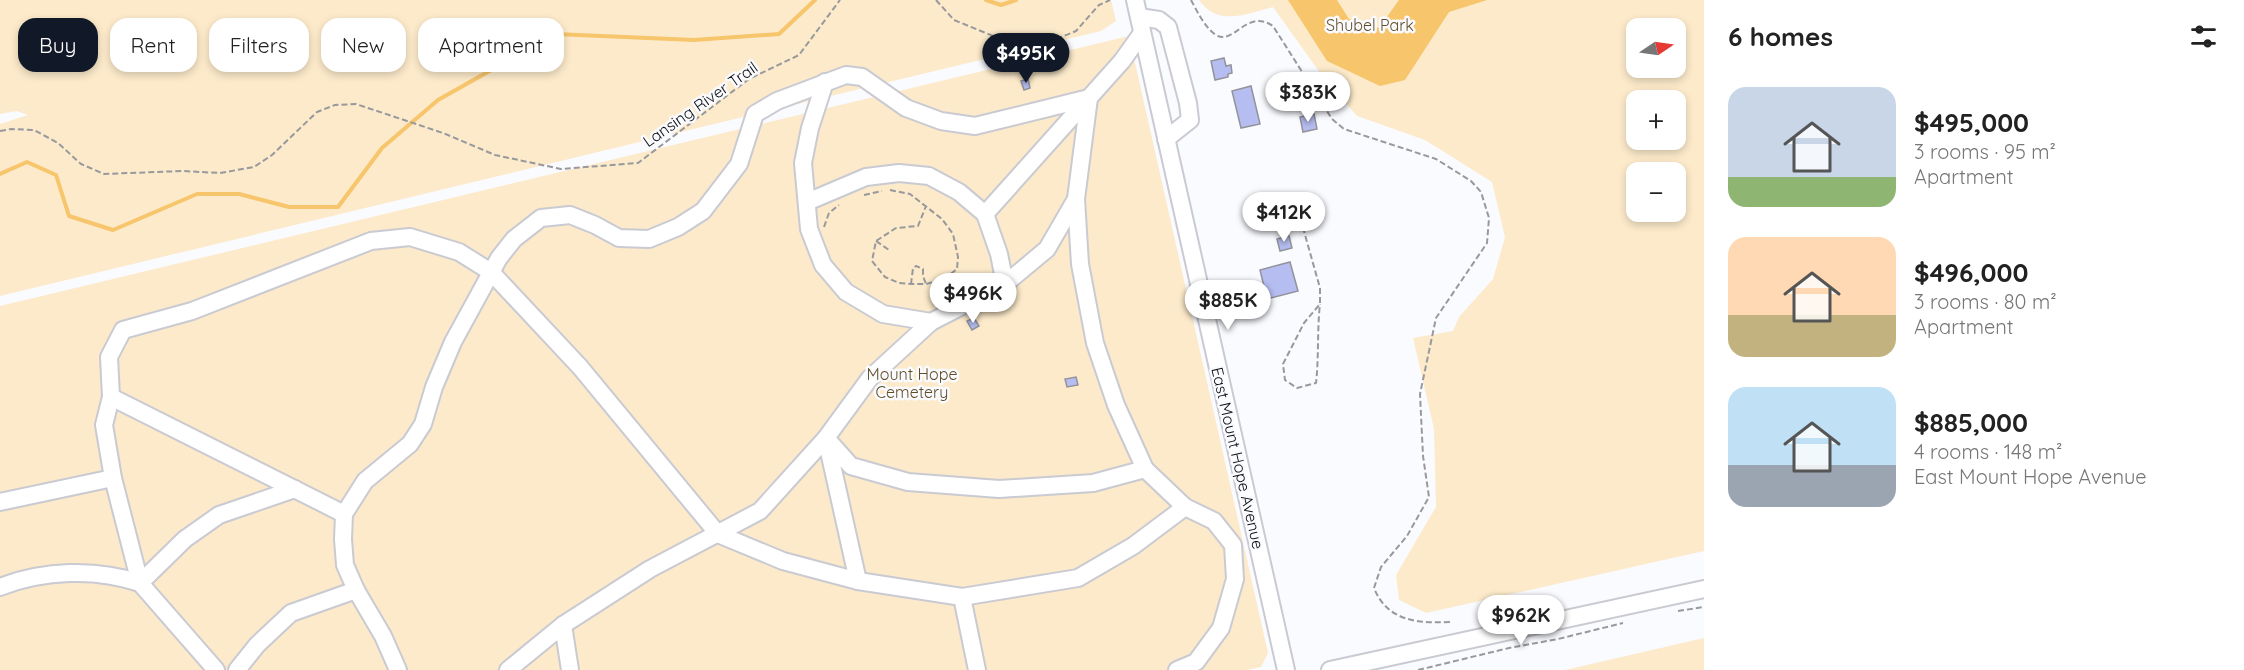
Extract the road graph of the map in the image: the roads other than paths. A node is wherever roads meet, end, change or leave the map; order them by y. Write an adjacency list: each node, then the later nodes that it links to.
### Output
1 (1138, 17): 3 (street); 4 (street, East Mount Hope Avenue); 4 (street)
2 (825, 82): 3 (street); 6 (street); 8 (street)
3 (1089, 98): 5 (street); 7 (street)
4 (1166, 139): 34 (street, East Mount Hope Avenue)
5 (1076, 199): 9 (street); 13 (street)
6 (807, 202): 7 (street); 10 (street)
7 (985, 214): 9 (street)
8 (491, 272): 11 (street); 18 (street); 19 (street)
9 (1005, 284): 10 (street)
10 (931, 322): 12 (street)
11 (111, 397): 14 (street); 15 (street)
12 (826, 438): 13 (street); 19 (street); 20 (street)
13 (1145, 469): 17 (street)
14 (113, 478): 16 (street); 21 (street)
15 (295, 489): 18 (street); 21 (street)
16 (0, 502)
17 (1185, 507): 25 (street); 33 (street)
18 (344, 514): 24 (street)
19 (718, 534): 20 (street); 26 (street)
20 (858, 581): 25 (street)
21 (140, 583): 22 (street); 27 (street)
22 (0, 587)
23 (1704, 589): 35 (street)
24 (356, 590): 28 (street); 29 (street)
25 (962, 597): 32 (street)
26 (563, 625): 30 (street); 31 (street)
27 (216, 670)
28 (237, 670)
29 (398, 670)
30 (508, 670)
31 (570, 670)
32 (977, 670)
33 (1177, 670)
34 (1286, 670)
35 (1330, 670)

